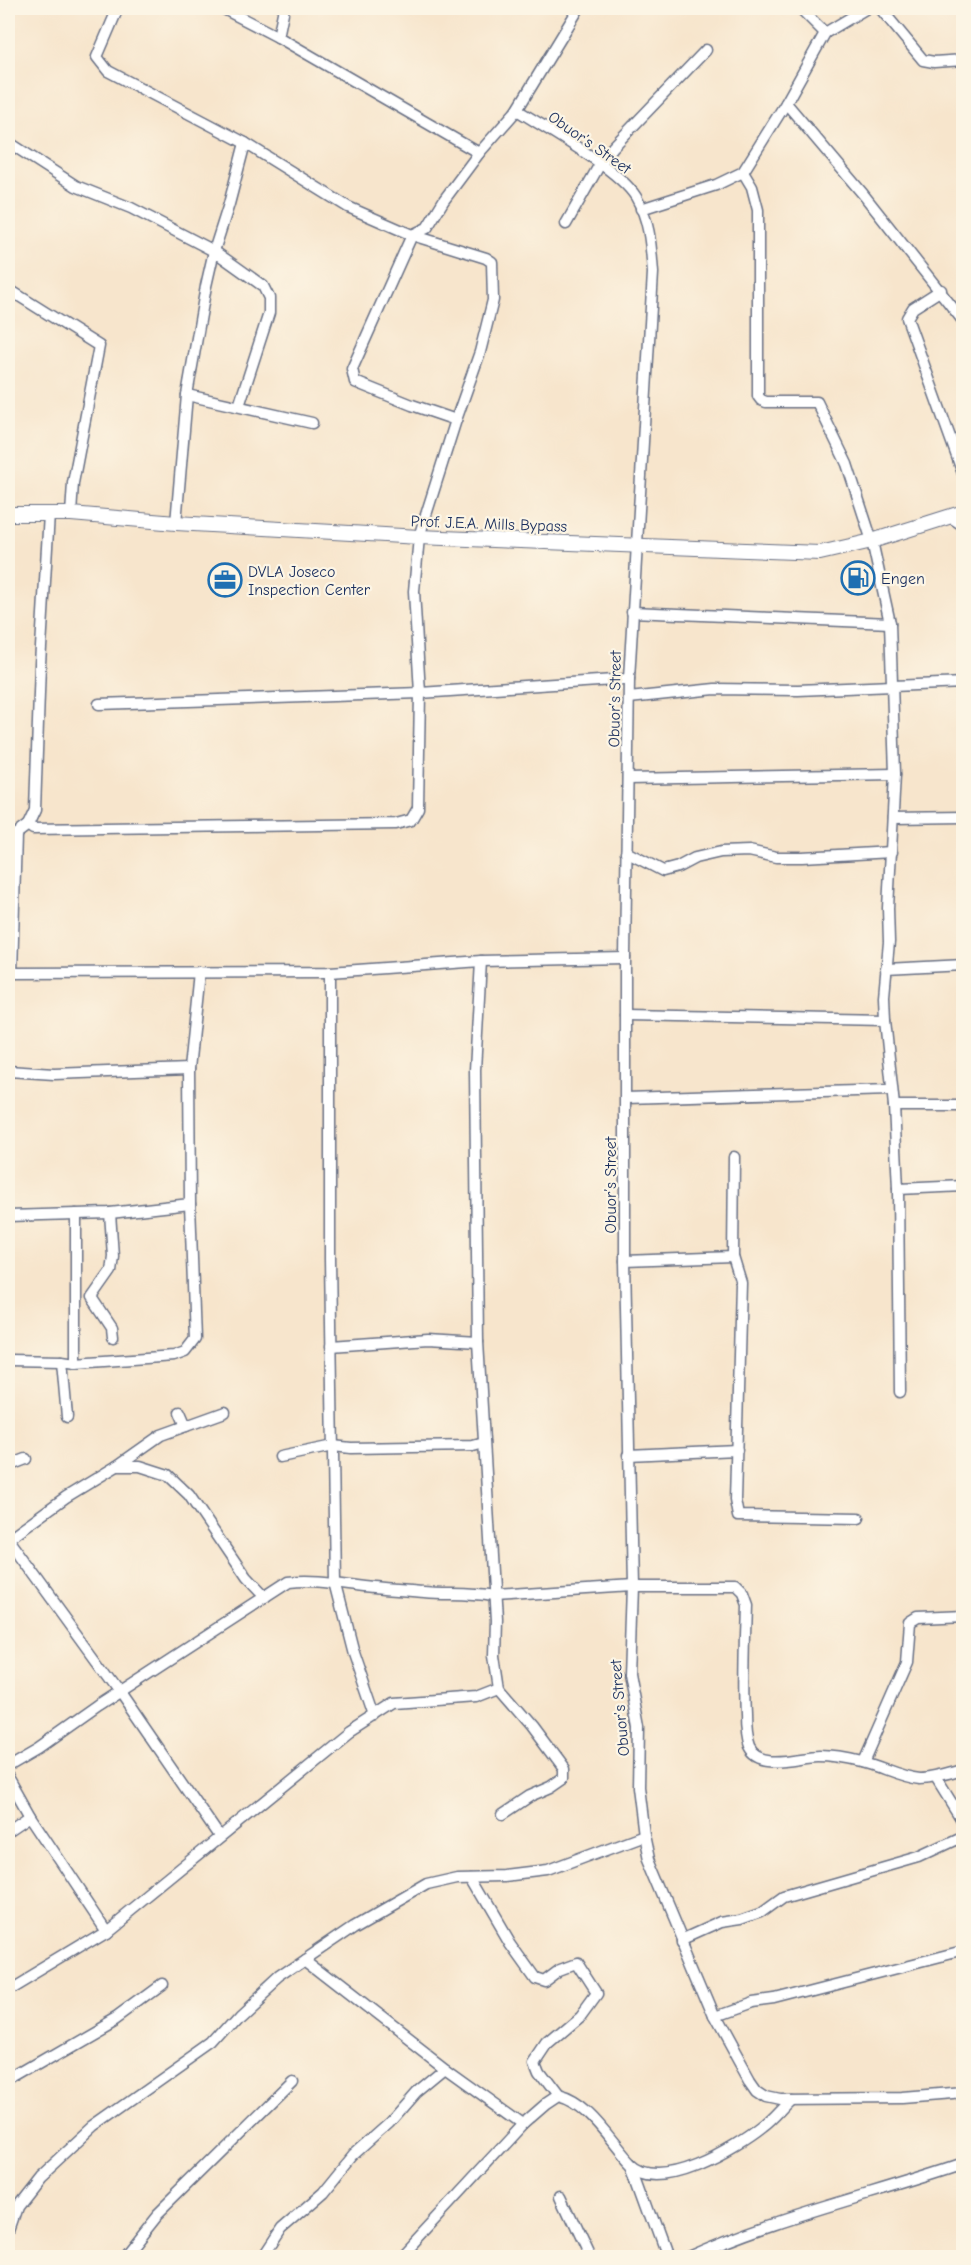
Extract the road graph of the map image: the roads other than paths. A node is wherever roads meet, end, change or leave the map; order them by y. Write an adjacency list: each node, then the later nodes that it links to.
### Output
1 (118, 8): 15 (street)
2 (222, 8): 9 (street)
3 (284, 8): 9 (street)
4 (579, 8): 13 (street)
5 (800, 8): 8 (street)
6 (867, 8): 8 (street)
7 (880, 8): 11 (street)
8 (825, 33): 12 (street)
9 (278, 37): 16 (street)
10 (706, 50): 17 (street)
11 (963, 60)
12 (786, 104): 18 (street); 24 (street)
13 (517, 110): 16 (street); 17 (street, Obuor’s Street)
14 (8, 142): 22 (street)
15 (245, 143): 21 (street); 22 (street)
16 (479, 153): 21 (street)
17 (600, 164): 19 (street, Obuor’s Street); 20 (street)
18 (743, 172): 19 (street); 39 (street)
19 (642, 209): 40 (street, Obuor’s Street)
20 (566, 224)
21 (412, 235): 28 (street); 28 (street)
22 (214, 251): 26 (street); 27 (street)
23 (8, 289): 34 (street)
24 (941, 290): 25 (street); 30 (street)
25 (963, 322)
26 (187, 394): 27 (street); 36 (street)
27 (239, 406): 29 (street)
28 (456, 420): 38 (street)
29 (312, 423)
30 (963, 476)
31 (963, 512): 35 (street, Prof. J.E.A. Mills Bypass)
32 (8, 514): 33 (street, Prof. J.E.A. Mills Bypass)
33 (49, 514): 34 (street, Prof. J.E.A. Mills Bypass); 53 (street)
34 (71, 514): 36 (street, Prof. J.E.A. Mills Bypass)
35 (949, 516): 37 (street); 39 (street, Prof. J.E.A. Mills Bypass)
36 (176, 523): 38 (street, Prof. J.E.A. Mills Bypass)
37 (963, 526)
38 (419, 537): 40 (street, Prof. J.E.A. Mills Bypass); 46 (street)
39 (872, 541): 40 (street, Prof. J.E.A. Mills Bypass); 42 (street)
40 (636, 545): 41 (street, Obuor’s Street)
41 (632, 612): 42 (street); 43 (street, Obuor’s Street)
42 (890, 623): 45 (street)
43 (629, 679): 46 (street); 47 (street, Obuor’s Street)
44 (963, 683): 45 (street)
45 (892, 686): 47 (street); 49 (street)
46 (420, 693): 48 (street); 53 (street)
47 (629, 698): 50 (street, Obuor’s Street)
48 (99, 704)
49 (895, 774): 50 (street); 52 (street)
50 (628, 779): 54 (street, Obuor’s Street)
51 (963, 817): 52 (street)
52 (893, 818): 55 (street)
53 (28, 825): 62 (street)
54 (626, 852): 55 (street); 56 (street, Obuor’s Street)
55 (892, 852): 59 (street)
56 (625, 958): 57 (street); 63 (street, Obuor’s Street)
57 (481, 961): 61 (street); 81 (street)
58 (963, 965): 59 (street)
59 (886, 969): 64 (street)
60 (200, 972): 61 (street); 62 (street); 65 (street)
61 (330, 972): 82 (street)
62 (10, 973)
63 (626, 1015): 64 (street); 68 (street, Obuor’s Street)
64 (885, 1020): 67 (street)
65 (189, 1069): 66 (street); 74 (street)
66 (8, 1071)
67 (891, 1090): 68 (street); 69 (street)
68 (626, 1098): 79 (street, Obuor’s Street)
69 (894, 1106): 70 (street); 73 (street)
70 (963, 1106)
71 (734, 1157): 78 (street)
72 (963, 1186): 73 (street)
73 (898, 1189): 86 (street)
74 (190, 1204): 75 (street); 85 (street)
75 (110, 1213): 76 (street); 80 (street)
76 (76, 1214): 77 (street); 85 (street)
77 (8, 1216)
78 (733, 1257): 79 (street); 93 (street)
79 (625, 1261): 94 (street, Obuor’s Street)
80 (113, 1337)
81 (478, 1342): 82 (street); 91 (street)
82 (332, 1346): 92 (street)
83 (8, 1360): 84 (street)
84 (62, 1361): 85 (street); 89 (street)
85 (75, 1363)
86 (900, 1392)
87 (180, 1412): 90 (street)
88 (225, 1412): 90 (street)
89 (67, 1418)
90 (186, 1426): 98 (street)
91 (484, 1443): 92 (street); 103 (street)
92 (333, 1446): 95 (street); 101 (street)
93 (737, 1450): 94 (street); 99 (street)
94 (628, 1455): 102 (street, Obuor’s Street)
95 (280, 1457)
96 (26, 1459): 97 (street)
97 (8, 1466)
98 (117, 1466): 100 (street); 104 (street)
99 (859, 1518)
100 (8, 1539): 107 (street)
101 (335, 1582): 103 (street); 104 (street); 108 (street)
102 (632, 1587): 103 (street); 109 (street); 118 (street, Obuor’s Street)
103 (492, 1596): 106 (street)
104 (264, 1598): 107 (street)
105 (963, 1616): 109 (street)
106 (499, 1688): 108 (street); 114 (street)
107 (120, 1692): 110 (street); 119 (street)
108 (375, 1716): 119 (street)
109 (863, 1762): 113 (street)
110 (8, 1765)
111 (963, 1770): 113 (street)
112 (8, 1777): 115 (street)
113 (936, 1778): 116 (street)
114 (503, 1814)
115 (30, 1816): 117 (street); 122 (street)
116 (963, 1823)
117 (8, 1831)
118 (644, 1835): 121 (street); 123 (street, Obuor’s Street)
119 (219, 1836): 122 (street)
120 (963, 1836): 123 (street)
121 (472, 1877): 125 (street); 133 (street)
122 (106, 1930): 127 (street)
123 (682, 1940): 128 (street, Obuor’s Street)
124 (963, 1951): 128 (street)
125 (305, 1959): 129 (street); 139 (street)
126 (162, 1986): 131 (street)
127 (8, 1989)
128 (715, 2016): 134 (street, Obuor’s Street)
129 (445, 2068): 135 (street); 141 (street)
130 (292, 2081): 140 (street)
131 (8, 2082)
132 (963, 2093): 134 (street, Obuor’s Street)
133 (558, 2096): 135 (street); 137 (street)
134 (791, 2099): 137 (street)
135 (523, 2124): 142 (street)
136 (963, 2164): 145 (street)
137 (634, 2167): 144 (street)
138 (561, 2196): 143 (street)
139 (8, 2229)
140 (122, 2258)
141 (261, 2258)
142 (399, 2258)
143 (590, 2258)
144 (667, 2258)
145 (686, 2258)

